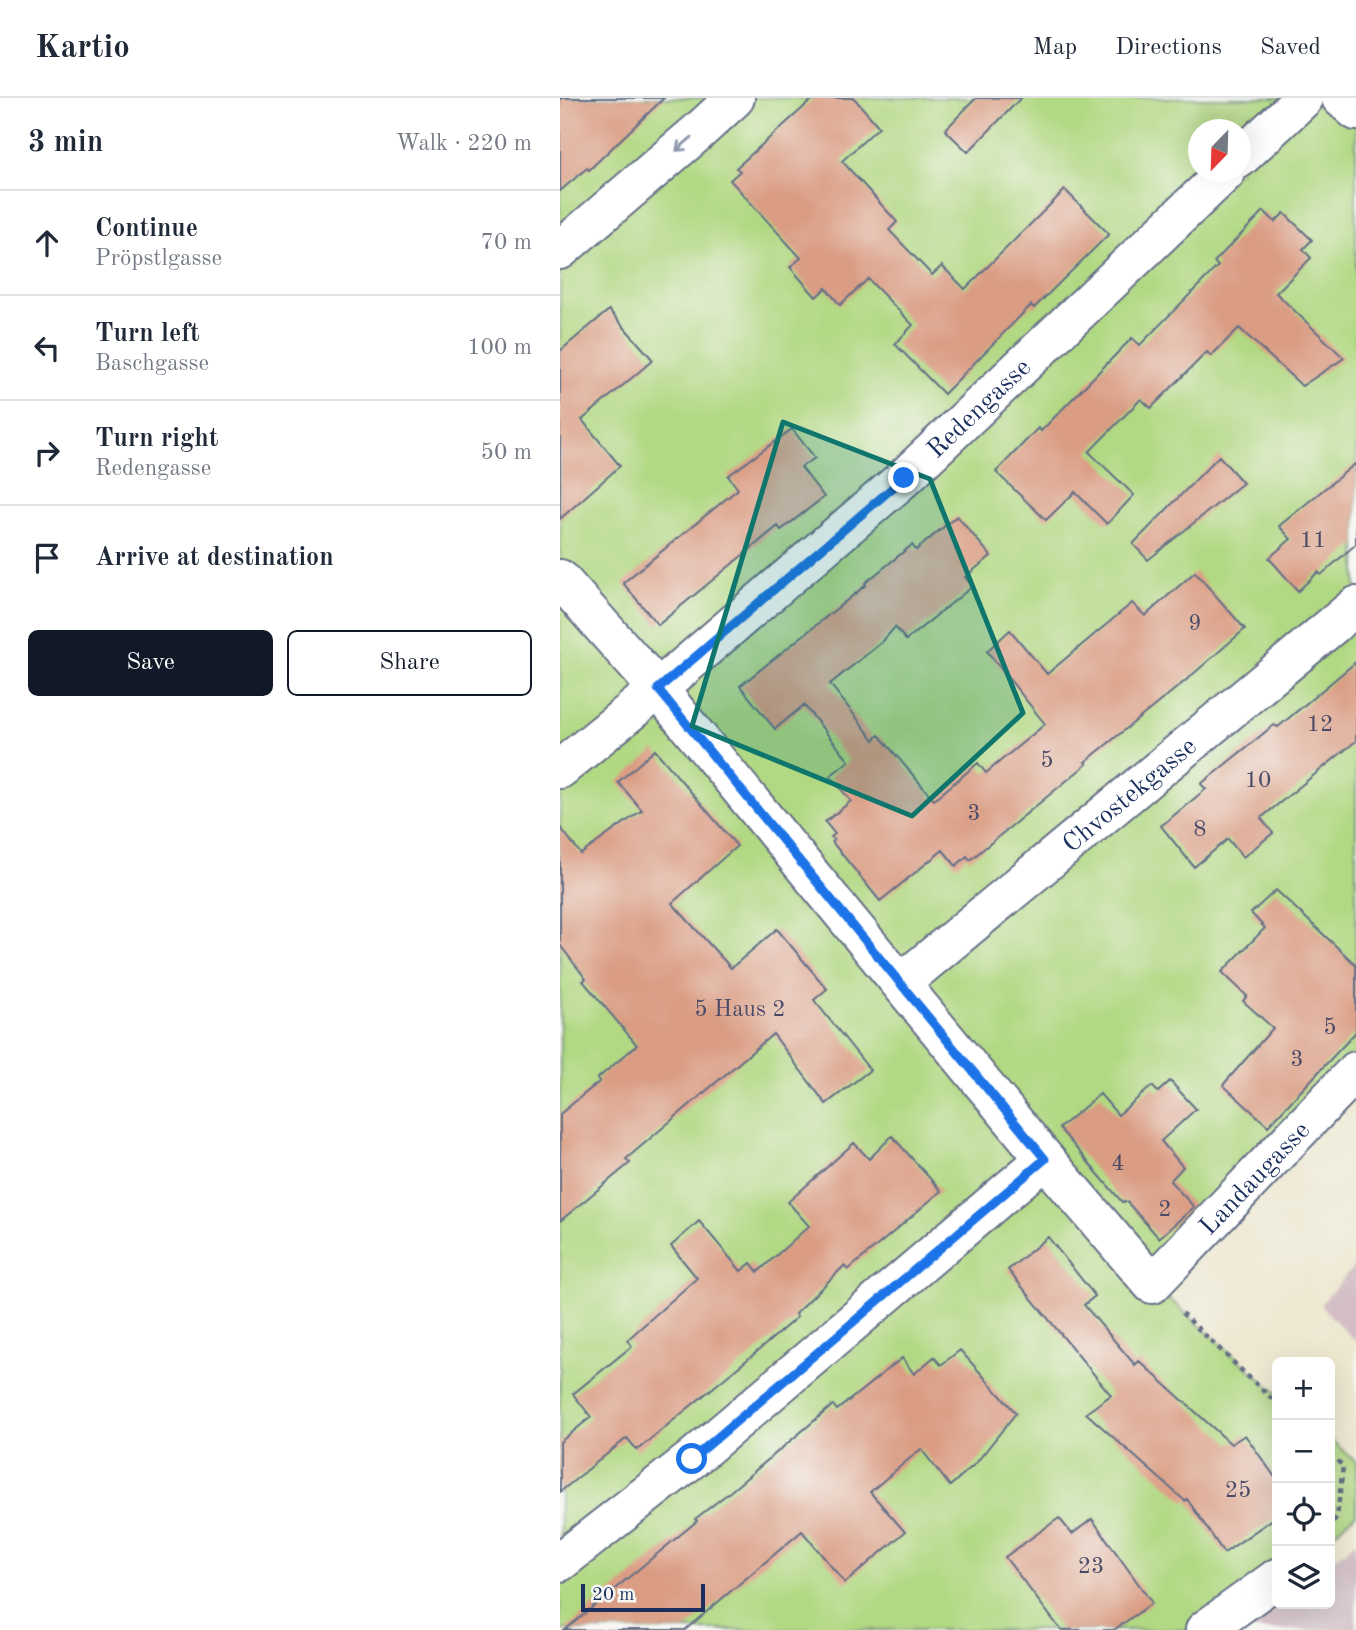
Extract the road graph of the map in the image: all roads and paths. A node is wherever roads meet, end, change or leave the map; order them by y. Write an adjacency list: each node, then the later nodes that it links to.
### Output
1 (735, 98): 7 (street, one-way to 7)
2 (1304, 98): 5 (street)
3 (1341, 98): 4 (street)
4 (1356, 111)
5 (1251, 148)
6 (1215, 182): 10 (street, Redengasse)
7 (560, 250)
8 (560, 579): 10 (street)
9 (1356, 606): 12 (street, Chvostekgasse)
10 (658, 689): 11 (street, Redengasse); 12 (street)
11 (560, 769)
12 (901, 983): 14 (street)
13 (1356, 1071): 15 (street, Landaugasse)
14 (1045, 1159): 15 (street); 19 (street)
15 (1152, 1284): 16 (path)
16 (1272, 1399)
17 (1335, 1459): 18 (path)
18 (1335, 1519)
19 (560, 1562)
20 (1272, 1582): 21 (street)
21 (1205, 1630)

